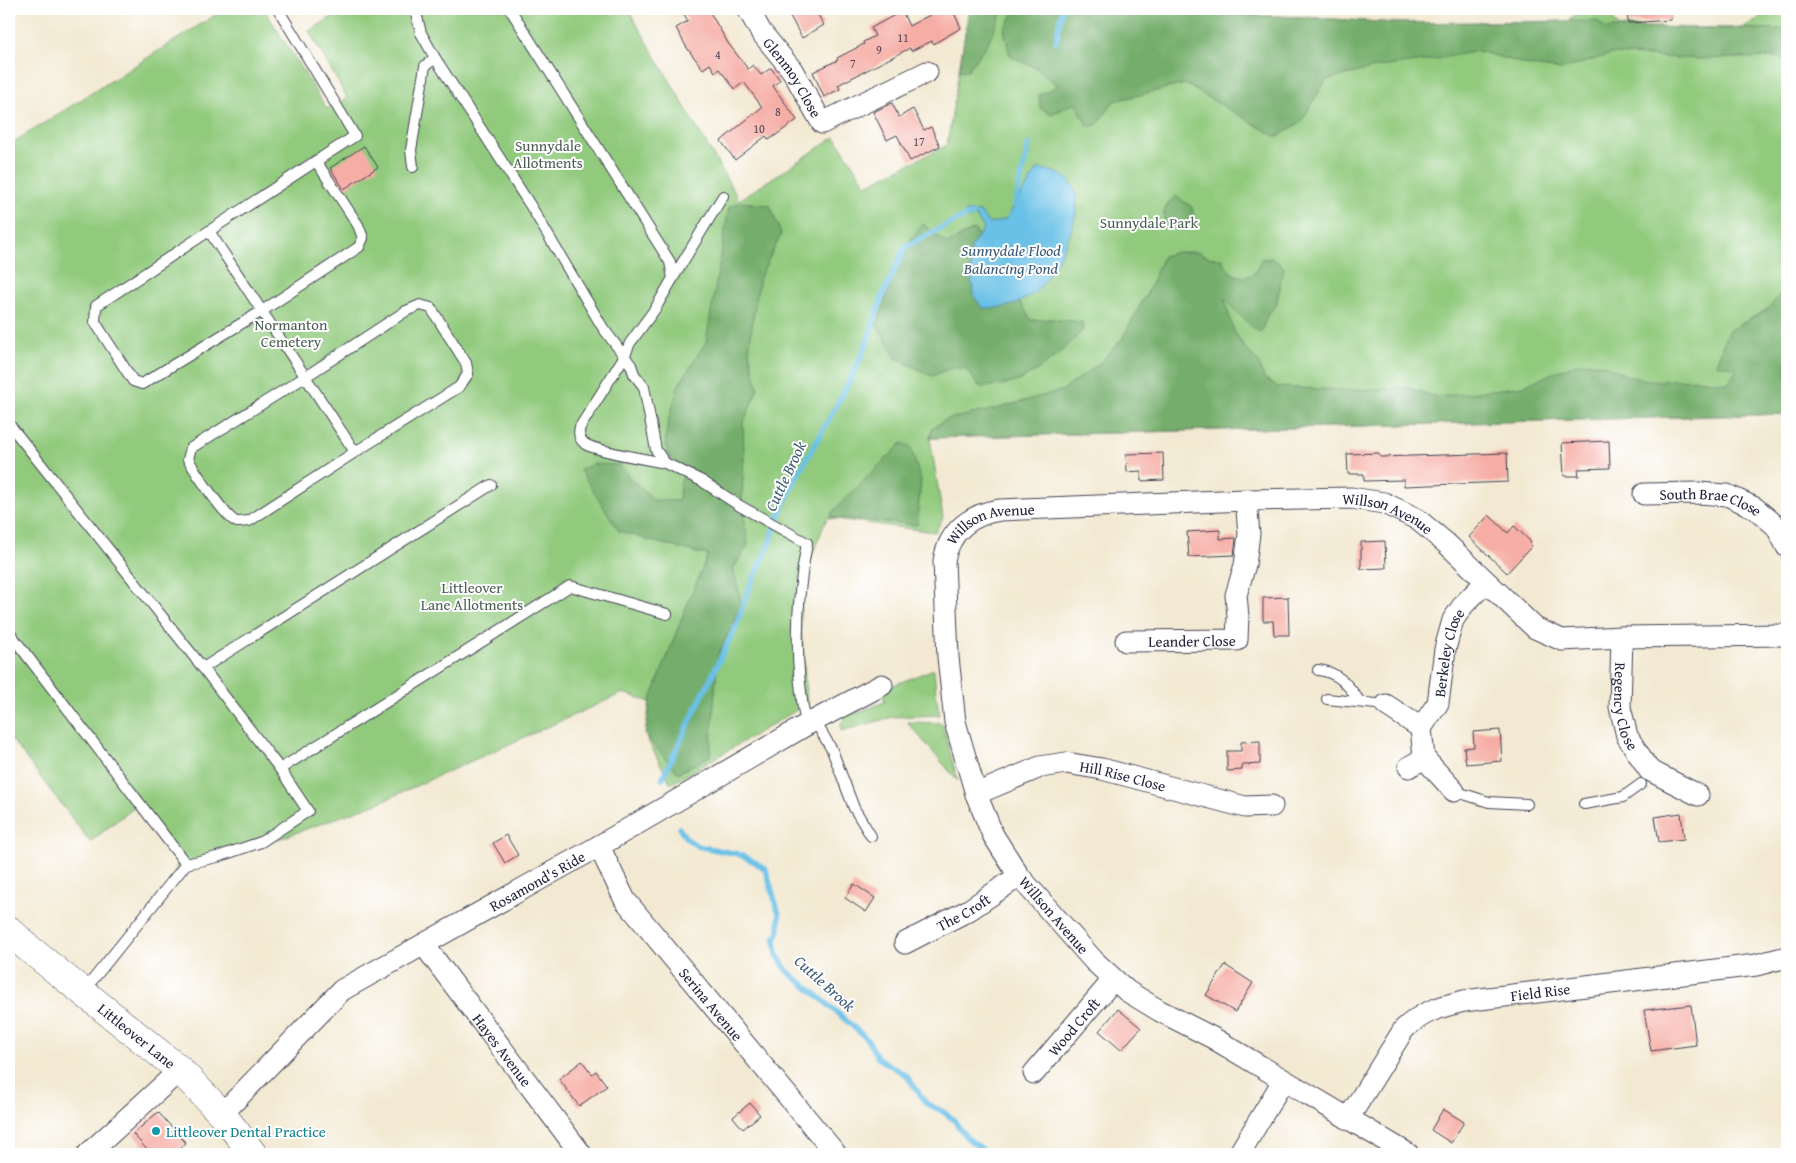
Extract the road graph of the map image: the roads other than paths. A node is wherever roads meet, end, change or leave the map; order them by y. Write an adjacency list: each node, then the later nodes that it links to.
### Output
1 (278, 9): 7 (lane)
2 (415, 9): 5 (lane)
3 (510, 9): 11 (lane)
4 (748, 9): 6 (street, Glenmoy Close)
5 (435, 58): 8 (lane); 13 (lane)
6 (927, 72)
7 (316, 161): 10 (lane); 12 (lane)
8 (413, 167)
9 (723, 196): 11 (lane)
10 (209, 231): 12 (lane); 12 (lane)
11 (673, 278): 13 (lane)
12 (262, 311): 14 (lane)
13 (624, 357): 17 (lane); 17 (lane)
14 (305, 377): 16 (lane); 16 (lane); 16 (lane)
15 (9, 424): 28 (lane)
16 (355, 452)
17 (665, 463): 34 (lane)
18 (491, 485): 28 (lane)
19 (1644, 494): 21 (street, South Brae Close)
20 (1246, 500): 22 (street, Willson Avenue); 27 (street, Leander Close); 39 (street, Willson Avenue)
21 (1787, 547)
22 (1486, 582): 26 (street, Willson Avenue); 35 (street, Berkeley Close)
23 (667, 614): 36 (lane)
24 (9, 632): 46 (lane)
25 (1787, 635): 26 (street, Willson Avenue)
26 (1622, 637): 37 (street, Regency Close)
27 (1126, 641)
28 (203, 668): 36 (lane)
29 (1318, 670): 32 (lane)
30 (882, 686): 34 (street, Rosamond's Ride)
31 (1327, 699): 32 (lane)
32 (1360, 702): 33 (lane)
33 (1386, 705): 35 (street)
34 (810, 723): 44 (lane); 45 (street, Rosamond's Ride)
35 (1421, 728): 38 (street)
36 (280, 769): 46 (lane)
37 (1645, 777): 40 (street); 42 (lane)
38 (1454, 791): 41 (lane)
39 (976, 794): 43 (street, Hill Rise Close); 47 (street, Willson Avenue)
40 (1698, 795)
41 (1527, 804)
42 (1584, 804)
43 (1272, 806)
44 (871, 836)
45 (599, 846): 50 (street, Rosamond's Ride); 62 (street, Serina Avenue)
46 (186, 864): 53 (lane)
47 (1019, 876): 49 (street, The Croft); 52 (street, Willson Avenue)
48 (9, 930): 53 (street, Littleover Lane)
49 (905, 944)
50 (424, 946): 57 (street, Rosamond's Ride); 61 (street, Hayes Avenue)
51 (1787, 957): 58 (street, Field Rise)
52 (1114, 980): 55 (street, Wood Croft); 56 (street, Willson Avenue)
53 (83, 992): 54 (street, Littleover Lane)
54 (180, 1070): 57 (street, Littleover Lane); 59 (street)
55 (1034, 1073)
56 (1283, 1081): 58 (street, Willson Avenue); 63 (street)
57 (222, 1114): 60 (street, Littleover Lane)
58 (1348, 1119): 64 (street, Willson Avenue)
59 (88, 1154)
60 (253, 1154)
61 (581, 1154)
62 (836, 1154)
63 (1239, 1154)
64 (1408, 1154)

